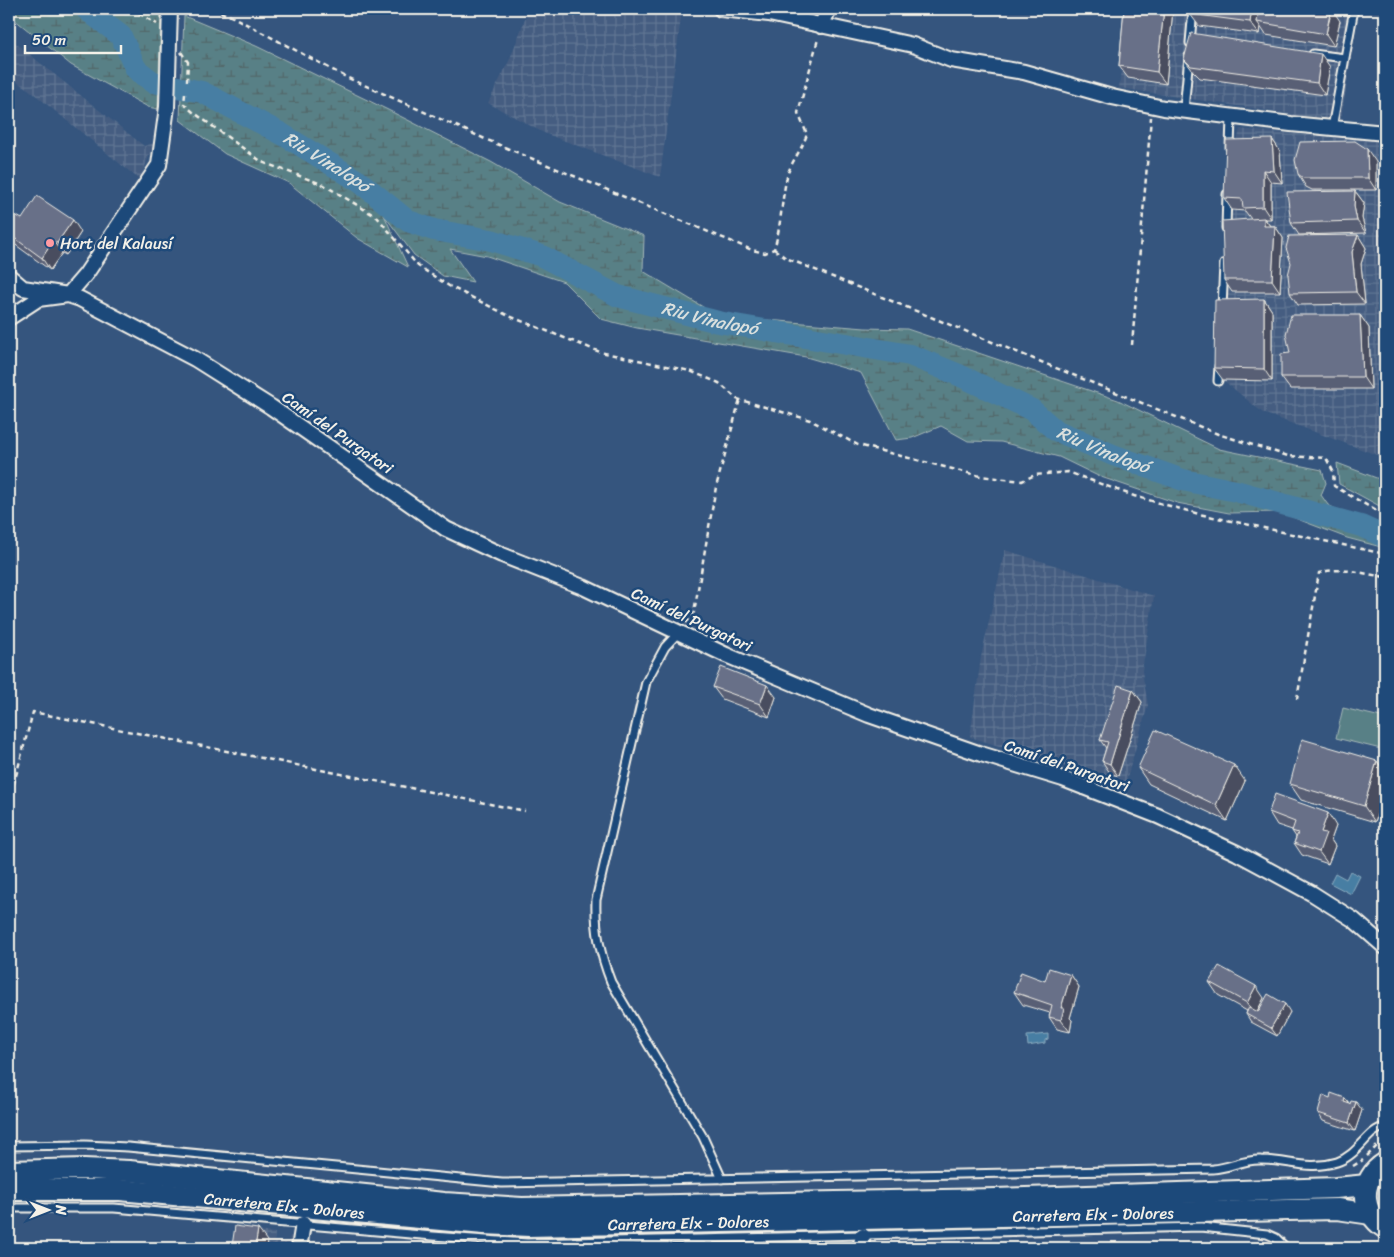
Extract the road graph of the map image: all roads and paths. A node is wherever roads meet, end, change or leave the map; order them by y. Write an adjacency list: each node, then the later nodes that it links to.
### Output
1 (170, 9): 24 (street, bridge)
2 (212, 9): 21 (path)
3 (722, 9): 7 (street)
4 (828, 9): 7 (street)
5 (1193, 9): 8 (lane)
6 (1353, 9): 11 (lane)
7 (821, 26): 13 (street); 21 (path)
8 (1190, 37): 9 (lane); 14 (lane)
9 (1200, 38)
10 (1306, 53): 11 (lane)
11 (1345, 58): 16 (lane)
12 (185, 94): 30 (path)
13 (1152, 105): 14 (street); 27 (path)
14 (1184, 110): 15 (street)
15 (1232, 117): 16 (street); 18 (lane)
16 (1332, 128): 17 (street)
17 (1385, 133)
18 (1230, 156)
19 (1228, 185): 20 (lane)
20 (1225, 234)
21 (774, 249): 31 (path)
22 (1224, 254): 25 (lane)
23 (9, 276): 24 (street, Camí del Purgatori)
24 (68, 294): 26 (street); 34 (street, Camí del Purgatori)
25 (1221, 312)
26 (9, 318)
27 (1132, 345)
28 (1219, 361): 29 (lane)
29 (1218, 380)
30 (740, 400): 32 (path); 34 (path)
31 (1385, 516)
32 (1385, 554)
33 (1385, 577): 35 (path)
34 (678, 633): 38 (street, Camí del Purgatori); 43 (lane)
35 (1296, 699)
36 (9, 802): 37 (path)
37 (525, 811)
38 (1385, 947)
39 (1385, 1127): 43 (lane)
40 (9, 1146): 43 (lane)
41 (1385, 1163): 44 (main road)
42 (9, 1171): 44 (main road, Carretera Elx - Dolores)
43 (722, 1179)
44 (1367, 1185): 47 (main road)
45 (9, 1190): 47 (main road, Carretera Elx - Dolores)
46 (9, 1208): 48 (lane)
47 (1371, 1214): 49 (main road)
48 (303, 1224): 50 (lane); 52 (street)
49 (1385, 1228)
50 (709, 1240): 51 (lane); 53 (lane)
51 (861, 1242): 54 (lane)
52 (299, 1248)
53 (708, 1248)
54 (1286, 1248)

